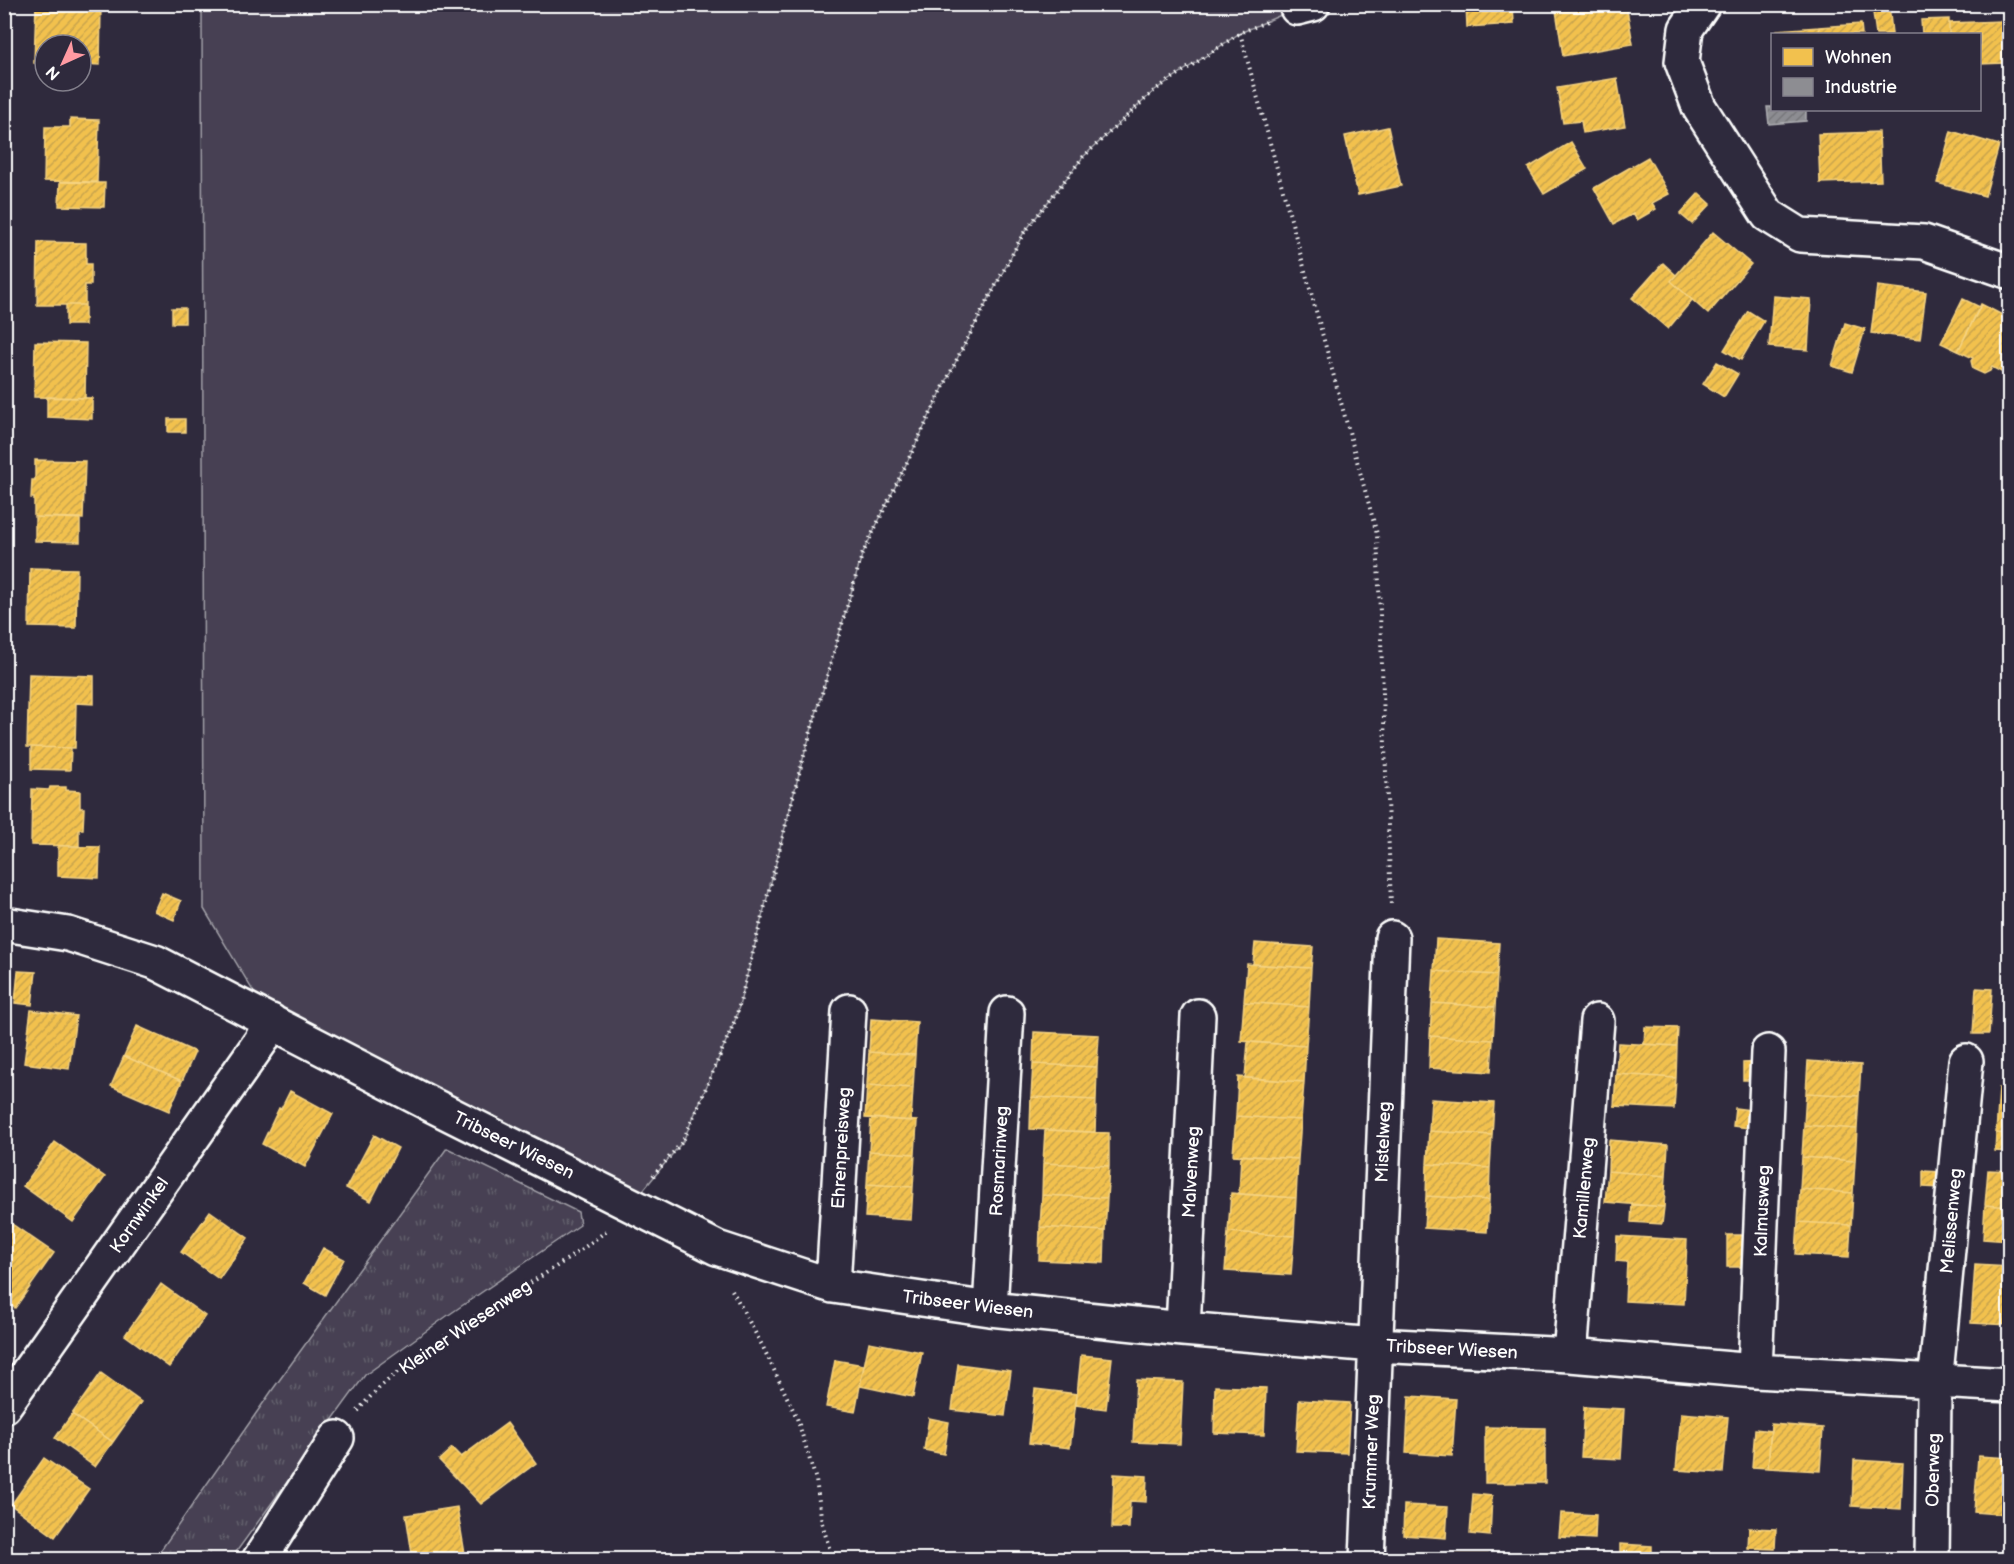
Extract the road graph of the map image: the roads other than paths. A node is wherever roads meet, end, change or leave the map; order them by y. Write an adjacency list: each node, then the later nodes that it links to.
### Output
1 (1703, 4): 2 (street)
2 (2010, 272)
3 (4, 924): 8 (street, Tribseer Wiesen)
4 (1392, 938): 15 (street, Mistelweg)
5 (849, 1011): 12 (street, Ehrenpreisweg)
6 (1007, 1013): 13 (street, Rosmarinweg)
7 (1198, 1016): 14 (street, Malvenweg)
8 (271, 1021): 12 (street, Tribseer Wiesen); 20 (street, Kornwinkel)
9 (1597, 1021): 16 (street, Kamillenweg)
10 (1768, 1052): 17 (street, Kalmusweg)
11 (1966, 1061): 18 (street, Melissenweg)
12 (833, 1286): 13 (street, Tribseer Wiesen)
13 (990, 1309): 14 (street, Tribseer Wiesen)
14 (1183, 1329): 15 (street, Tribseer Wiesen)
15 (1375, 1345): 16 (street, Tribseer Wiesen); 23 (street, Krummer Weg)
16 (1570, 1355): 17 (street, Tribseer Wiesen)
17 (1755, 1371): 18 (street, Tribseer Wiesen)
18 (1936, 1381): 19 (street, Tribseer Wiesen); 24 (street, Oberweg)
19 (2010, 1385)
20 (4, 1406)
21 (337, 1438): 22 (street)
22 (259, 1560)
23 (1367, 1560)
24 (1932, 1560)

